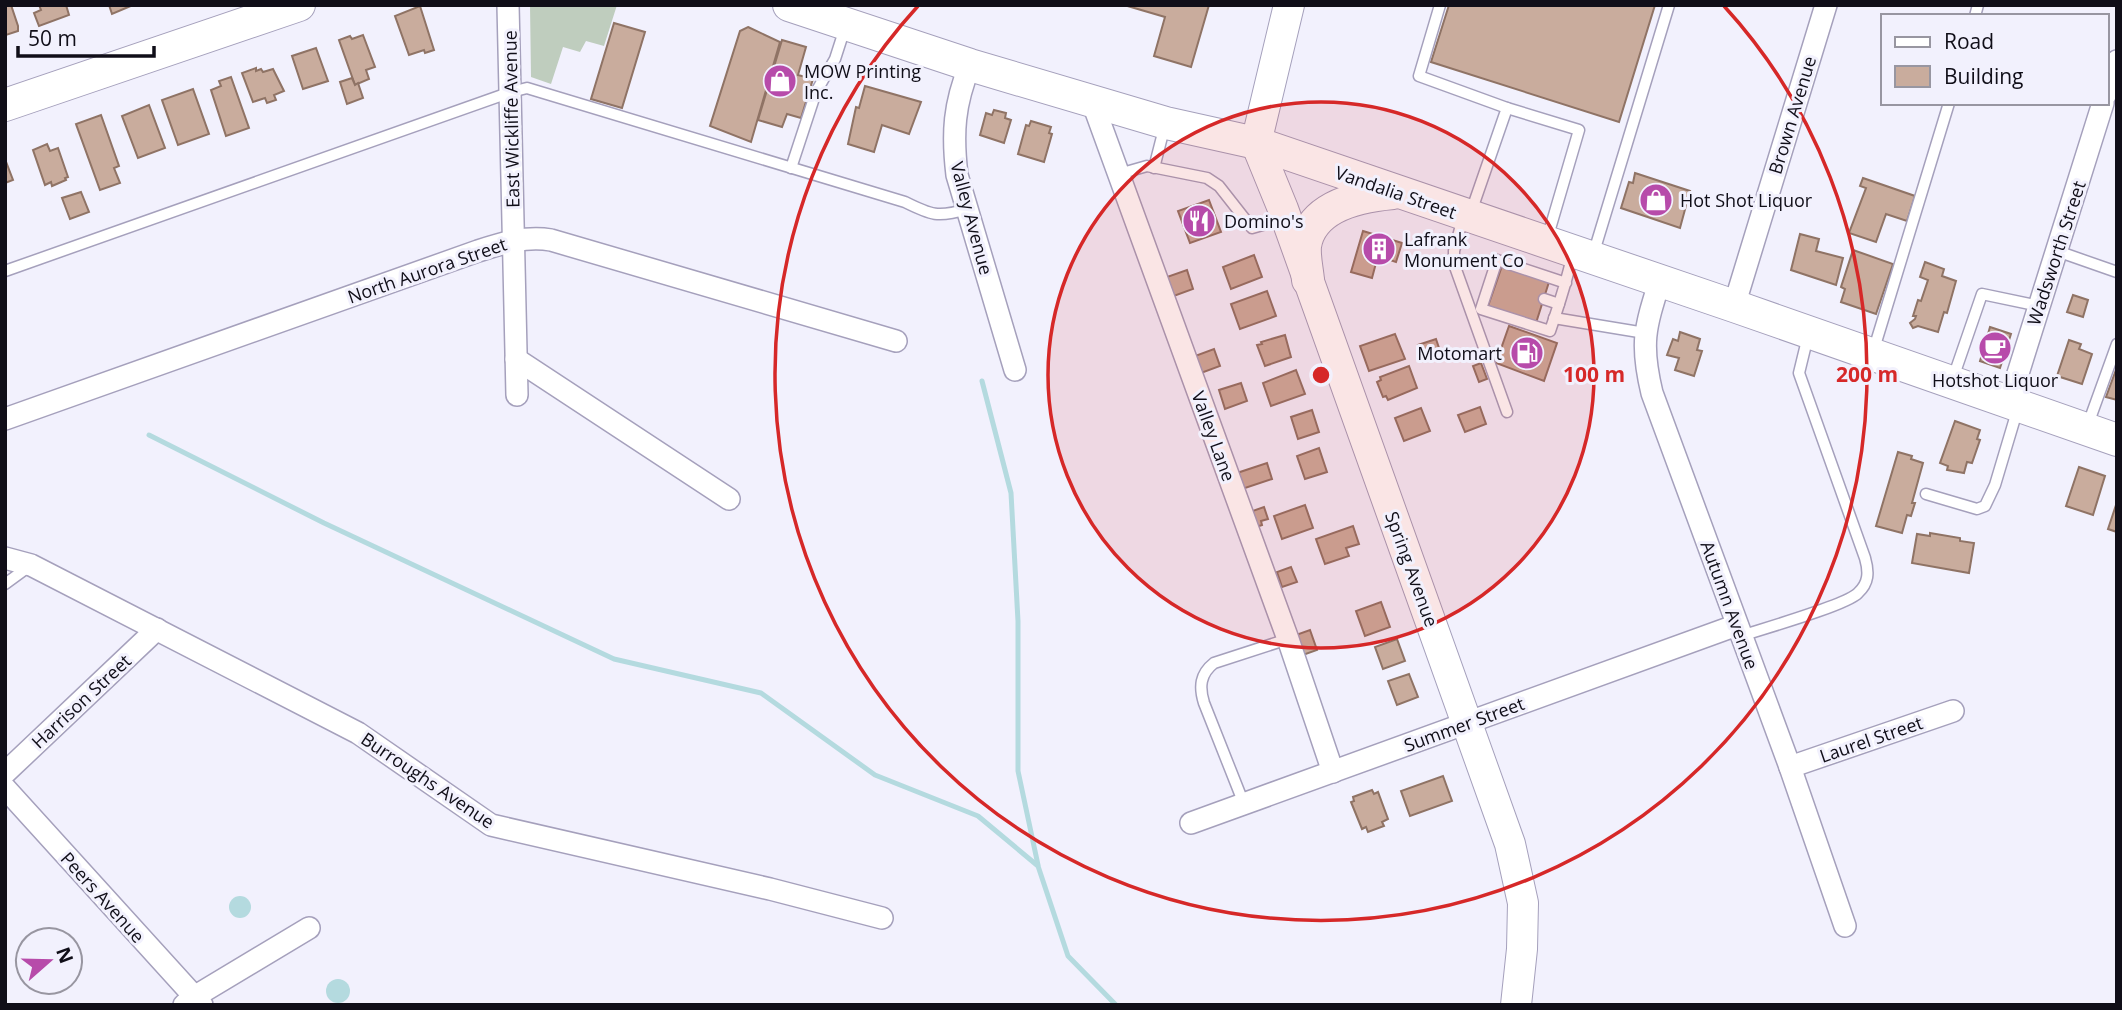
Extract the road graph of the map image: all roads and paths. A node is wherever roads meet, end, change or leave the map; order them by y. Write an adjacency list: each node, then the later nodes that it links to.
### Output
1 (299, 5): 13 (main road)
2 (508, 5): 12 (street, East Wickliffe Avenue)
3 (789, 5): 8 (main road, Vandalia Street)
4 (1289, 5): 19 (street)
5 (1440, 5): 17 (lane)
6 (1669, 5): 28 (lane)
7 (1826, 5): 38 (street, Brown Avenue)
8 (846, 24): 10 (main road, Vandalia Street); 20 (lane)
9 (2117, 61): 11 (street)
10 (970, 65): 14 (main road, Vandalia Street); 24 (street, Valley Avenue)
11 (2108, 88)
12 (511, 92): 20 (lane); 27 (street, East Wickliffe Avenue); 30 (lane)
13 (8, 101)
14 (1093, 101): 18 (main road, Vandalia Street); 22 (street, Valley Lane)
15 (1948, 105): 46 (lane)
16 (2102, 105): 29 (street, Wadsworth Street)
17 (1507, 108): 25 (lane); 28 (lane)
18 (1166, 122): 19 (main road, Vandalia Street); 21 (lane)
19 (1255, 143): 23 (main road, Vandalia Street); 26 (street, Spring Avenue)
20 (791, 168): 24 (lane)
21 (1154, 168): 22 (lane); 26 (lane)
22 (1119, 174): 63 (street, Valley Lane)
23 (1397, 192): 25 (main road, Vandalia Street); 32 (main road)
24 (967, 209): 48 (street, Valley Avenue)
25 (1466, 216): 28 (main road, Vandalia Street); 37 (lane)
26 (1286, 218): 32 (street, Spring Avenue)
27 (513, 240): 44 (street, North Aurora Street); 47 (street, East Wickliffe Avenue); 53 (street, North Aurora Street)
28 (1571, 250): 33 (main road, Vandalia Street); 34 (lane)
29 (2057, 251): 31 (lane); 39 (street, Wadsworth Street)
30 (5, 271)
31 (2117, 272)
32 (1308, 280): 65 (street, Spring Avenue)
33 (1660, 281): 38 (main road, Vandalia Street); 42 (street, Autumn Avenue)
34 (1566, 284): 36 (lane); 40 (lane)
35 (1544, 299): 36 (lane)
36 (1559, 304): 41 (lane)
37 (1469, 305): 40 (lane); 52 (lane)
38 (1734, 306): 43 (main road, Vandalia Street)
39 (2039, 306): 49 (lane); 51 (street, Wadsworth Street)
40 (1481, 309): 41 (lane)
41 (1554, 318): 42 (lane)
42 (1645, 333): 62 (street, Autumn Avenue)
43 (1809, 333): 46 (main road, Vandalia Street); 62 (lane)
44 (896, 341)
45 (2117, 344): 54 (lane)
46 (1872, 354): 49 (main road, Vandalia Street)
47 (516, 359): 50 (street, East Wickliffe Avenue); 57 (street)
48 (1015, 370)
49 (1952, 382): 51 (main road, Vandalia Street)
50 (517, 395)
51 (2014, 403): 54 (main road, Vandalia Street); 56 (lane)
52 (1507, 412)
53 (5, 419)
54 (2086, 429): 55 (main road, Vandalia Street)
55 (2117, 440)
56 (1926, 494)
57 (729, 499)
58 (5, 558): 59 (street, Burroughs Avenue)
59 (31, 565): 60 (lane); 61 (street, Burroughs Avenue)
60 (5, 584)
61 (158, 629): 68 (street, Harrison Street); 72 (street, Burroughs Avenue)
62 (1739, 631): 65 (street, Summer Street); 66 (street, Autumn Avenue)
63 (1287, 639): 67 (street, Valley Lane); 70 (lane)
64 (1953, 711): 66 (street, Laurel Street)
65 (1468, 723): 67 (street, Summer Street); 76 (street, Spring Avenue)
66 (1790, 767): 73 (street, Autumn Avenue)
67 (1333, 772): 70 (street, Summer Street)
68 (5, 773)
69 (5, 788): 75 (street, Peers Avenue)
70 (1244, 804): 71 (street, Summer Street)
71 (1191, 823)
72 (882, 918)
73 (1845, 926)
74 (309, 928): 75 (street)
75 (193, 1002)
76 (1516, 1005)

